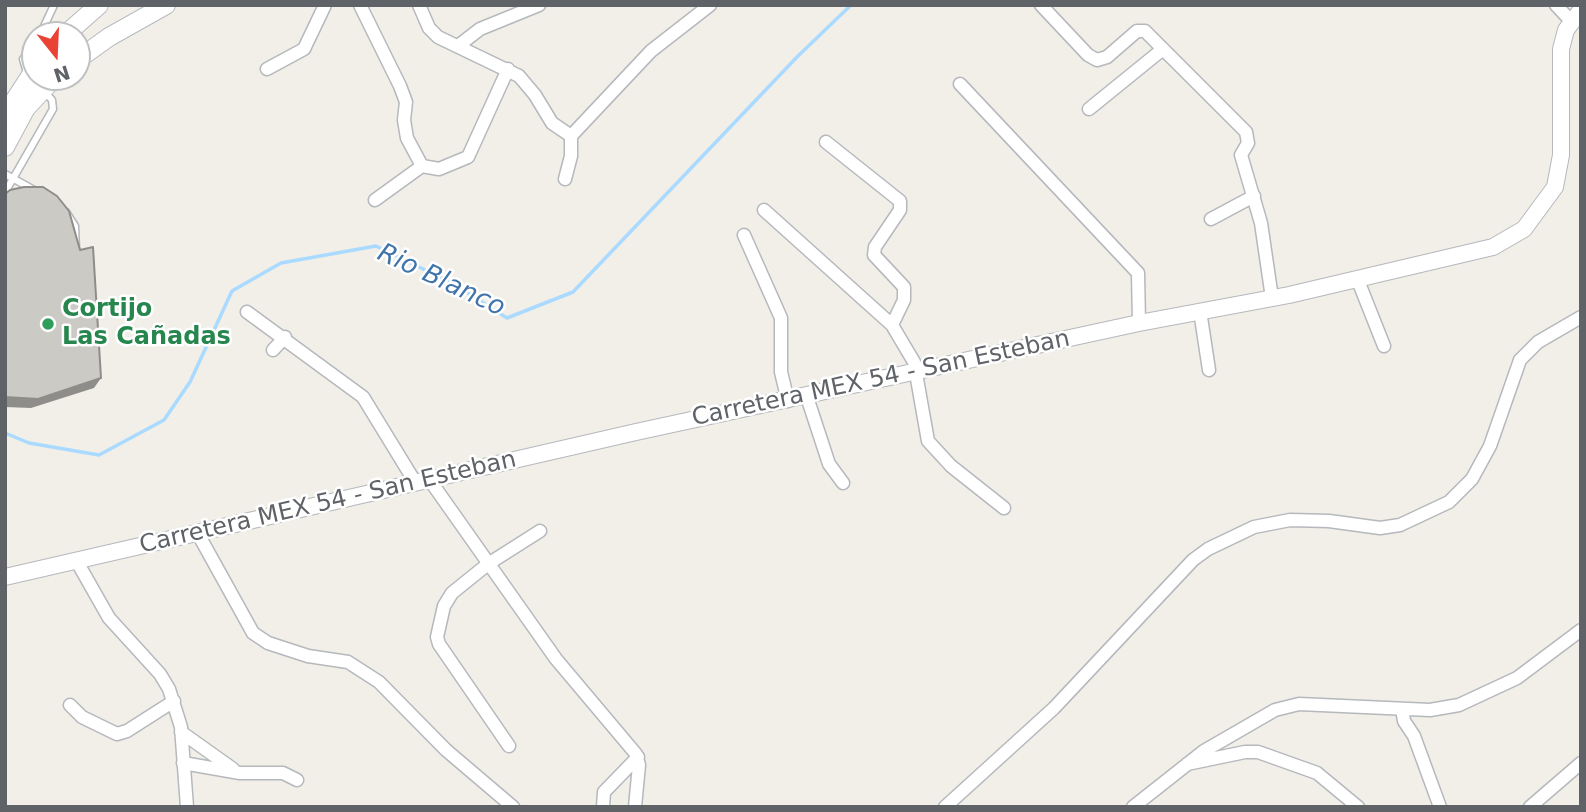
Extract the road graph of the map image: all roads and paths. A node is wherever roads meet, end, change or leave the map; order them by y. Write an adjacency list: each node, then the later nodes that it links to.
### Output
1 (54, 5): 12 (lane)
2 (166, 5): 14 (main road)
3 (325, 5): 18 (street)
4 (360, 5): 29 (street)
5 (419, 5): 15 (street)
6 (539, 5): 15 (street)
7 (710, 5): 26 (street)
8 (1041, 5): 16 (street)
9 (1556, 5): 11 (street)
10 (96, 9): 13 (main road); 14 (main road)
11 (1576, 16): 42 (street, Carretera MEX 54 - San Esteban)
12 (47, 21)
13 (82, 21)
14 (109, 37): 17 (main road)
15 (458, 46): 19 (street)
16 (1163, 49): 24 (street); 35 (street)
17 (91, 50)
18 (267, 69)
19 (508, 69): 26 (street); 29 (street)
20 (960, 84): 47 (street)
21 (21, 90): 25 (main road)
22 (42, 91): 28 (main road)
23 (50, 91): 31 (lane)
24 (1088, 109)
25 (5, 115)
26 (571, 136): 32 (street)
27 (826, 142): 48 (street)
28 (5, 147)
29 (422, 166): 36 (street)
30 (5, 174): 31 (lane)
31 (13, 179): 33 (lane); 34 (lane)
32 (565, 179)
33 (7, 189)
34 (36, 192)
35 (1254, 196): 39 (street); 43 (street)
36 (375, 200)
37 (60, 207): 41 (lane)
38 (764, 210): 48 (street)
39 (1211, 219)
40 (744, 235): 55 (street)
41 (75, 256)
42 (1357, 278): 43 (street, Carretera MEX 54 - San Esteban); 50 (street)
43 (1272, 298): 44 (street, Carretera MEX 54 - San Esteban)
44 (1200, 311): 47 (street, Carretera MEX 54 - San Esteban); 52 (street)
45 (247, 312): 49 (street)
46 (1581, 317): 80 (street)
47 (1139, 323): 53 (street, Carretera MEX 54 - San Esteban)
48 (892, 325): 53 (street)
49 (285, 337): 51 (street); 56 (street)
50 (1384, 346)
51 (273, 350)
52 (1209, 370)
53 (916, 373): 54 (street, Carretera MEX 54 - San Esteban); 58 (street)
54 (807, 397): 55 (street, Carretera MEX 54 - San Esteban); 57 (street)
55 (788, 401): 56 (street, Carretera MEX 54 - San Esteban)
56 (422, 481): 60 (street, Carretera MEX 54 - San Esteban); 62 (street)
57 (843, 483)
58 (1004, 508)
59 (540, 531): 62 (street)
60 (197, 533): 61 (street, Carretera MEX 54 - San Esteban); 77 (street)
61 (76, 561): 63 (street, Carretera MEX 54 - San Esteban); 65 (street)
62 (488, 564): 69 (street); 70 (street)
63 (5, 578)
64 (1581, 630): 67 (street)
65 (174, 701): 66 (street); 68 (street)
66 (70, 705)
67 (1402, 709): 73 (street); 83 (street)
68 (181, 732): 71 (street); 74 (street)
69 (509, 746)
70 (638, 757): 78 (street); 79 (street)
71 (183, 763): 74 (street); 76 (street)
72 (1581, 763): 84 (street)
73 (1187, 764): 81 (street); 82 (street)
74 (236, 771): 75 (street)
75 (296, 780)
76 (187, 807)
77 (513, 807)
78 (603, 807)
79 (635, 807)
80 (945, 807)
81 (1133, 807)
82 (1358, 807)
83 (1440, 807)
84 (1530, 807)

